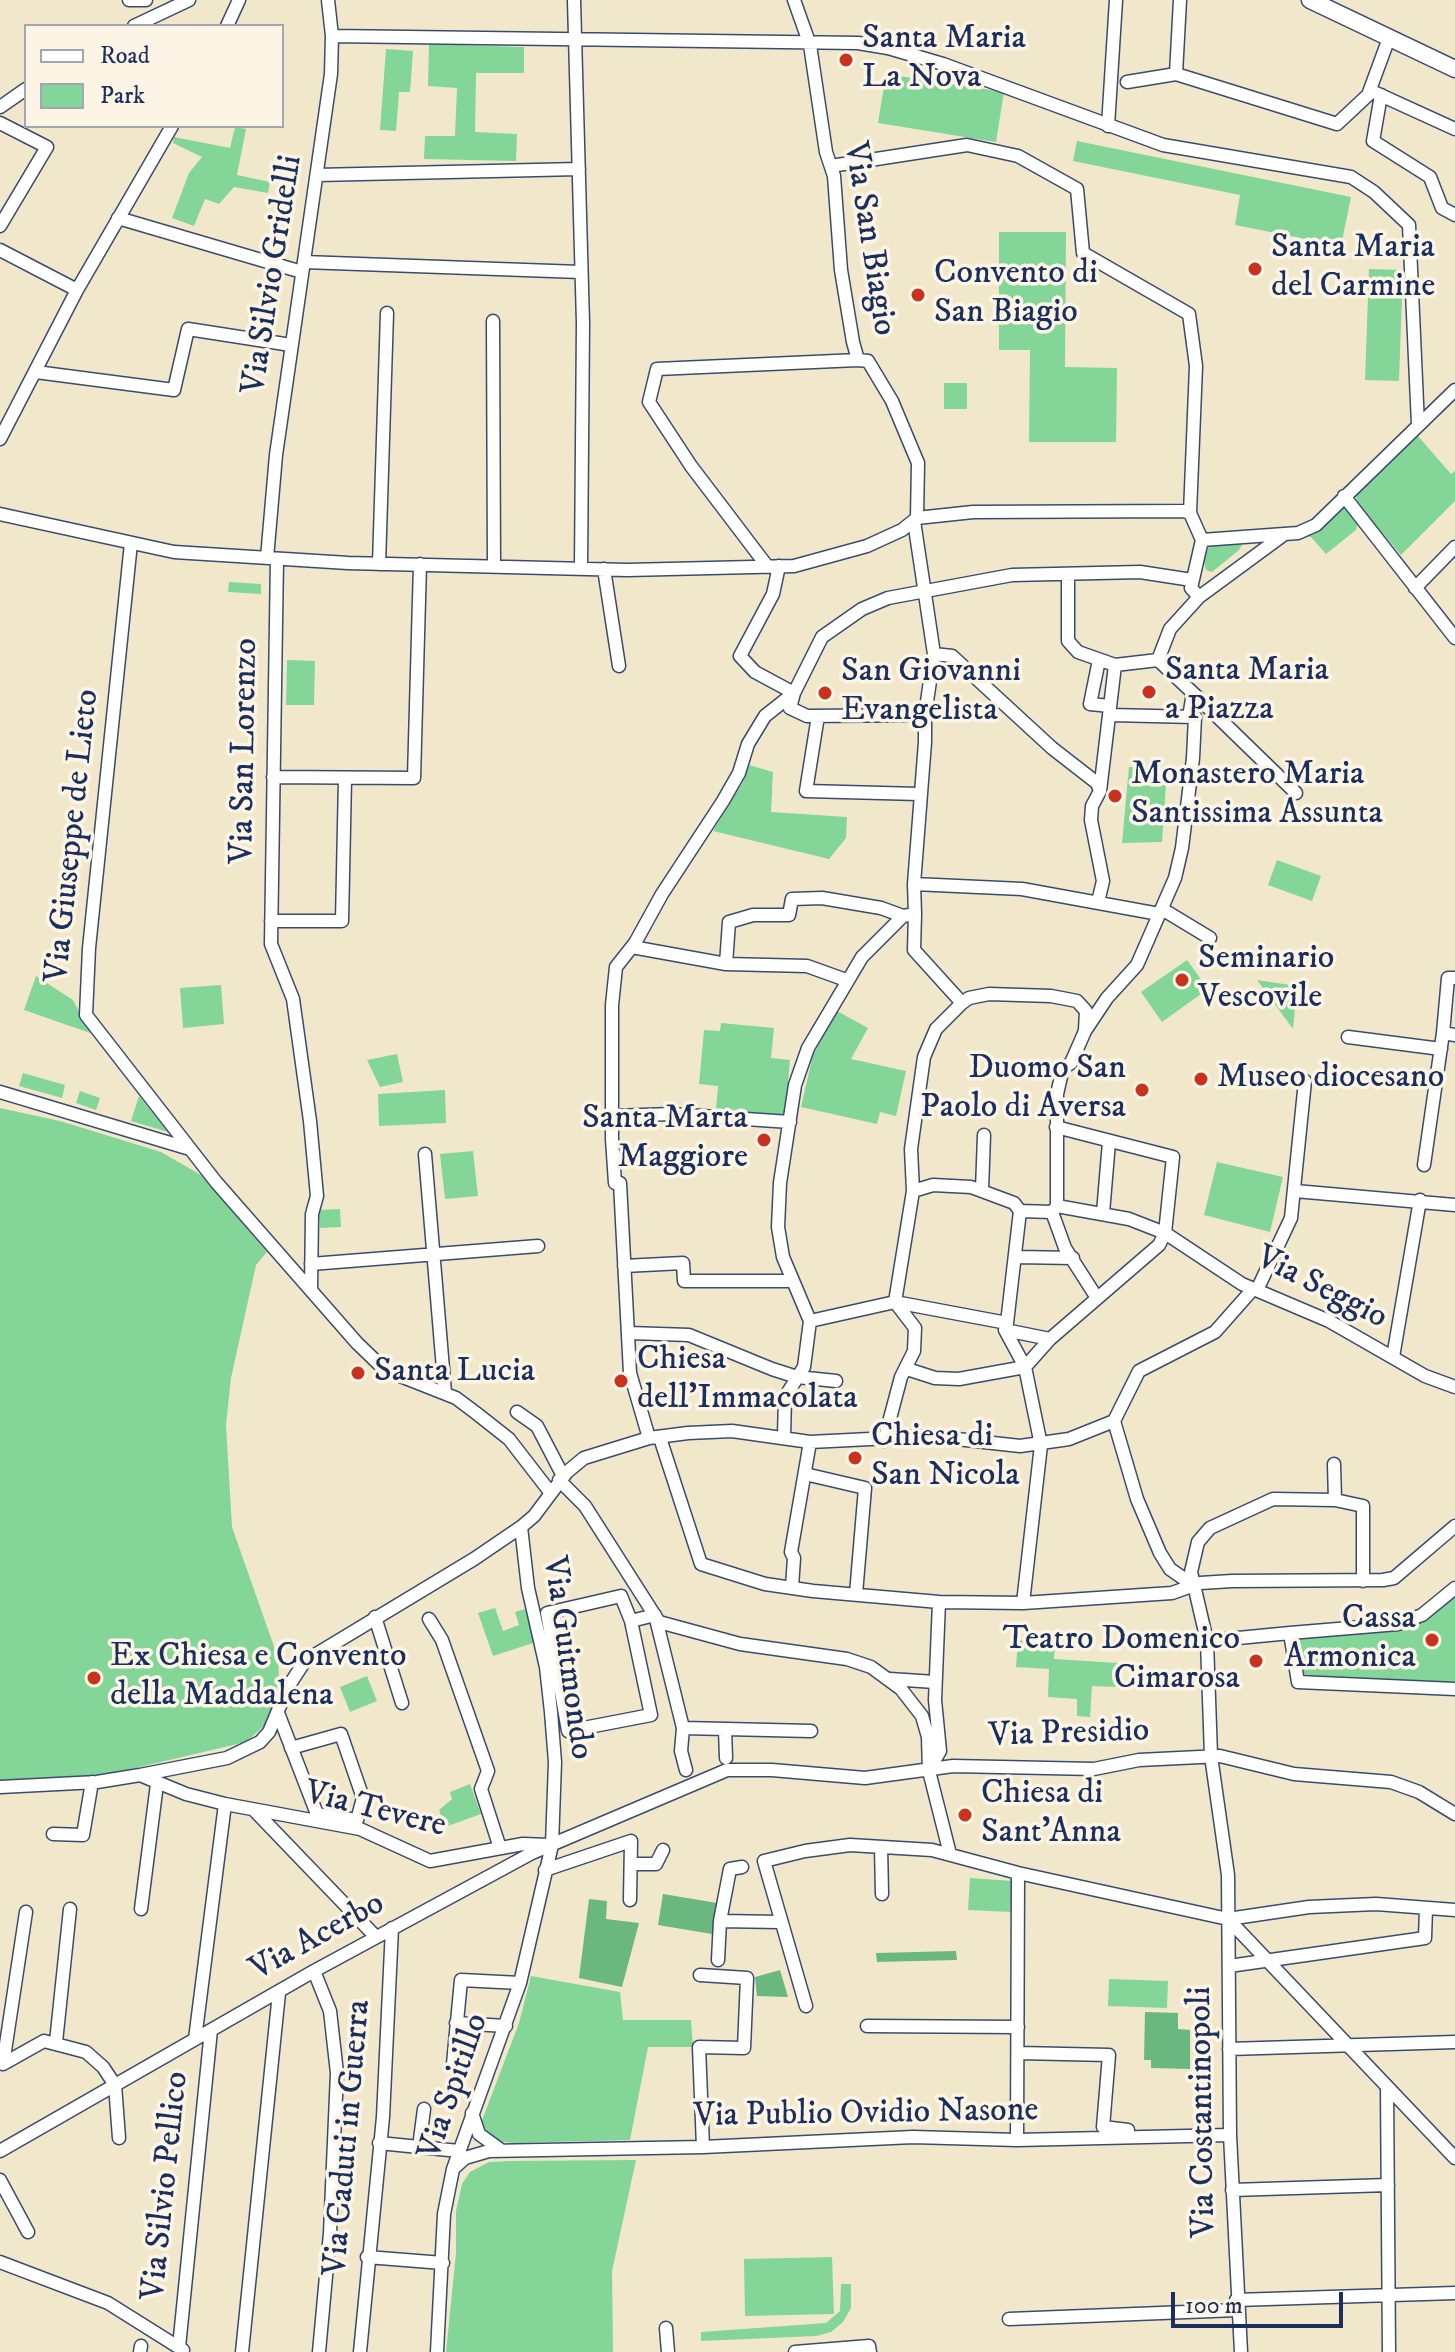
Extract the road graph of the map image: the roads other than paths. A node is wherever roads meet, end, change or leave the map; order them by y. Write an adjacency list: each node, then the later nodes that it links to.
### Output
1 (129, 0): 2 (street)
2 (146, 0)
3 (189, 0): 11 (street)
4 (239, 0): 12 (street)
5 (328, 0): 13 (street, Via Silvio Gridelli)
6 (574, 0): 15 (street)
7 (794, 0): 16 (street, Via San Biagio)
8 (1116, 0): 24 (street)
9 (1180, 0): 18 (street)
10 (1310, 0): 14 (main road)
11 (138, 24)
12 (228, 24)
13 (332, 36): 15 (street); 29 (street, Via Silvio Gridelli)
14 (1389, 38): 17 (main road); 21 (street)
15 (577, 40): 16 (street); 28 (street)
16 (810, 45): 24 (street); 27 (street, Via San Biagio)
17 (1455, 69)
18 (1176, 74): 19 (street); 21 (street)
19 (1127, 82)
20 (24, 90): 22 (street)
21 (1375, 93): 26 (street); 30 (street)
22 (0, 107)
23 (0, 123): 32 (street)
24 (1108, 126): 43 (street)
25 (171, 128): 31 (street)
26 (1455, 129)
27 (831, 166): 40 (street, Via San Biagio); 46 (street)
28 (579, 169): 29 (street); 35 (street)
29 (317, 175): 34 (street, Via Silvio Gridelli)
30 (1455, 215)
31 (118, 218): 34 (street); 36 (street)
32 (0, 226)
33 (0, 250): 36 (street)
34 (303, 267): 35 (street); 39 (street, Via Silvio Gridelli)
35 (580, 272): 58 (street)
36 (77, 290): 41 (street)
37 (387, 313): 54 (street)
38 (493, 321): 56 (street)
39 (291, 345): 41 (street); 53 (street, Via Silvio Gridelli)
40 (858, 360): 48 (street, Via San Biagio); 57 (street)
41 (36, 372): 44 (street)
42 (1455, 390): 43 (street)
43 (1418, 425): 45 (street)
44 (0, 439)
45 (1344, 496): 49 (street); 62 (street)
46 (1190, 513): 48 (street); 50 (street)
47 (0, 514): 51 (street)
48 (916, 520): 57 (street); 63 (street, Via San Biagio)
49 (1284, 535): 50 (street); 64 (street)
50 (1202, 540): 61 (street)
51 (131, 543): 53 (street); 104 (street, Via Giuseppe de Lieto)
52 (1455, 547): 62 (street)
53 (272, 559): 54 (street); 77 (street, Via San Lorenzo)
54 (379, 564): 55 (street)
55 (420, 564): 56 (street); 78 (street)
56 (494, 566): 58 (street)
57 (773, 566): 59 (street); 71 (street)
58 (581, 567): 59 (street)
59 (604, 569): 70 (street)
60 (1068, 576): 61 (street); 63 (street); 67 (street)
61 (1192, 580): 64 (street)
62 (1415, 588): 65 (street)
63 (926, 591): 66 (street, Via San Biagio); 71 (street)
64 (1199, 597): 68 (street)
65 (1455, 638)
66 (934, 654): 74 (street, Via San Biagio); 79 (street)
67 (1099, 660): 69 (street); 73 (street)
68 (1158, 660): 69 (street); 72 (street)
69 (1115, 665): 73 (street)
70 (619, 666)
71 (794, 693): 75 (street); 88 (street)
72 (1193, 693): 76 (street); 80 (street)
73 (1110, 711): 76 (street); 79 (street)
74 (925, 715): 75 (street); 81 (street, Via San Biagio)
75 (818, 716): 81 (street)
76 (1195, 717): 84 (street)
77 (273, 777): 78 (street); 86 (street, Via San Lorenzo)
78 (345, 779): 86 (street)
79 (1100, 791): 83 (street)
80 (1296, 793)
81 (919, 794): 82 (street, Via San Biagio)
82 (914, 884): 83 (street); 85 (street, Via San Biagio)
83 (1098, 902): 84 (street)
84 (1160, 912): 87 (street); 93 (street)
85 (909, 915): 89 (street); 91 (street); 92 (street, Via San Biagio)
86 (271, 921): 120 (street, Via San Lorenzo)
87 (1210, 938)
88 (632, 947): 89 (street); 99 (street)
89 (726, 964): 91 (street)
90 (1455, 978): 94 (street)
91 (846, 980): 100 (street)
92 (962, 1003): 93 (street); 108 (street)
93 (1085, 1031): 101 (street)
94 (1449, 1034): 96 (street)
95 (1348, 1037): 96 (street)
96 (1441, 1049): 106 (street)
97 (1305, 1081): 109 (street)
98 (0, 1092): 104 (street)
99 (612, 1116): 100 (street); 121 (street)
100 (790, 1122): 122 (street)
101 (1056, 1127): 103 (street); 112 (street)
102 (984, 1135): 107 (street)
103 (1109, 1142): 114 (street); 115 (street)
104 (190, 1149): 124 (street, Via Giuseppe de Lieto)
105 (425, 1154): 117 (street)
106 (1424, 1165)
107 (982, 1190): 108 (street); 113 (street)
108 (913, 1191): 126 (street)
109 (1295, 1191): 110 (street); 123 (street)
110 (1420, 1200): 111 (street); 131 (street)
111 (1455, 1205)
112 (1054, 1209): 113 (street, Via Seggio); 114 (street, Via Seggio); 119 (street)
113 (1020, 1211): 118 (street)
114 (1103, 1213): 115 (street, Via Seggio)
115 (1165, 1233): 123 (street, Via Seggio); 125 (street)
116 (538, 1246): 117 (street)
117 (434, 1255): 120 (street); 137 (street)
118 (1018, 1257): 119 (street); 128 (street)
119 (1073, 1258): 125 (street)
120 (311, 1264): 124 (street)
121 (624, 1266): 122 (street); 129 (street)
122 (792, 1281): 127 (street)
123 (1255, 1289): 131 (street, Via Seggio); 139 (street)
124 (311, 1290): 137 (street, Via Giuseppe de Lieto)
125 (1097, 1298): 130 (street)
126 (895, 1302): 127 (street); 128 (street); 133 (street)
127 (810, 1321): 134 (street)
128 (1006, 1326): 130 (street); 132 (street)
129 (629, 1333): 134 (street); 141 (street)
130 (1050, 1339): 132 (street)
131 (1393, 1357): 136 (street, Via Seggio)
132 (1025, 1367): 133 (street); 144 (street)
133 (907, 1369): 142 (street)
134 (797, 1377): 135 (street); 140 (street)
135 (836, 1381)
136 (1455, 1387)
137 (445, 1393): 148 (street, Via Giuseppe de Lieto)
138 (517, 1412): 147 (street)
139 (1114, 1421): 144 (street); 153 (street)
140 (784, 1437): 141 (street); 143 (street)
141 (654, 1438): 147 (street); 154 (street)
142 (884, 1441): 143 (street); 144 (street)
143 (810, 1442): 146 (street)
144 (1041, 1445): 158 (street)
145 (1334, 1464): 149 (street)
146 (805, 1474): 154 (street); 156 (street)
147 (561, 1478): 148 (street); 159 (street)
148 (550, 1492): 151 (street)
149 (1335, 1500): 152 (street); 153 (street)
150 (1455, 1526): 152 (street)
151 (521, 1527): 160 (street); 186 (street, Via Guitmondo)
152 (1363, 1581): 153 (street)
153 (1193, 1585): 158 (street); 164 (street, Via Costantinopoli)
154 (792, 1587): 156 (street)
155 (1455, 1588): 163 (street)
156 (856, 1594): 157 (street)
157 (939, 1602): 158 (street); 166 (street)
158 (1023, 1603)
159 (655, 1615): 162 (street); 165 (street); 170 (street)
160 (375, 1617): 168 (street); 169 (street)
161 (429, 1619): 188 (street)
162 (631, 1621): 162 (street)
163 (1290, 1633): 164 (street); 167 (street)
164 (1207, 1641): 174 (street, Via Costantinopoli)
165 (890, 1679): 166 (street); 177 (street)
166 (935, 1682): 177 (street)
167 (1455, 1689)
168 (402, 1703)
169 (278, 1713): 173 (street); 178 (street)
170 (683, 1728): 171 (street); 176 (street)
171 (725, 1729): 172 (street); 175 (street)
172 (811, 1731)
173 (291, 1748): 173 (street)
174 (1211, 1756): 177 (street, Via Presidio); 184 (street, Via Presidio); 203 (street, Via Costantinopoli)
175 (726, 1758)
176 (686, 1770)
177 (929, 1771): 186 (street, Via Presidio); 190 (street)
178 (140, 1775): 179 (street); 180 (street, Via Tevere)
179 (92, 1782): 181 (street); 185 (street)
180 (157, 1784): 182 (street, Via Tevere); 200 (street)
181 (0, 1787)
182 (225, 1804): 183 (street, Via Tevere); 221 (street)
183 (255, 1811): 188 (street, Via Tevere); 207 (street)
184 (1455, 1814)
185 (53, 1834)
186 (552, 1845): 188 (street, Via Tevere); 193 (street, Via Spitillo); 206 (street, Via Acerbo)
187 (881, 1847): 190 (street); 196 (street); 205 (street)
188 (500, 1848)
189 (663, 1850): 191 (street)
190 (950, 1854): 195 (street)
191 (631, 1867): 193 (street); 194 (street); 197 (street)
192 (742, 1867): 204 (street)
193 (545, 1870): 213 (street, Via Spitillo)
194 (655, 1871)
195 (1018, 1873): 203 (street); 219 (street)
196 (882, 1894)
197 (630, 1900)
198 (1426, 1908): 201 (street); 203 (street); 209 (street)
199 (70, 1909): 222 (street)
200 (141, 1909)
201 (1455, 1910)
202 (26, 1912): 222 (street)
203 (1228, 1919): 209 (street); 210 (street, Via Costantinopoli)
204 (720, 1921): 205 (street); 208 (street)
205 (780, 1922): 215 (street)
206 (392, 1928): 207 (street, Via Acerbo); 236 (street, Via Caduti in Guerra)
207 (376, 1937): 211 (street, Via Acerbo)
208 (718, 1960)
209 (1268, 1962): 210 (street); 224 (street)
210 (1229, 1966): 225 (street, Via Costantinopoli)
211 (314, 1971): 214 (street, Via Acerbo); 258 (street)
212 (700, 1975): 238 (street)
213 (520, 1983): 216 (street); 217 (street, Via Spitillo)
214 (279, 1993): 220 (street, Via Acerbo); 257 (street)
215 (806, 2006)
216 (456, 2023): 217 (street); 227 (street)
217 (506, 2026): 231 (street, Via Spitillo)
218 (867, 2026): 219 (street)
219 (1018, 2027): 226 (street)
220 (211, 2030): 221 (street, Via Acerbo); 256 (street, Via Silvio Pellico)
221 (195, 2039): 228 (street, Via Acerbo)
222 (56, 2042): 228 (street)
223 (1455, 2042): 224 (street)
224 (1346, 2045): 225 (street); 229 (street)
225 (1229, 2049): 233 (street, Via Costantinopoli)
226 (1019, 2053): 232 (street); 235 (street)
227 (453, 2064)
228 (115, 2085): 234 (street); 239 (street, Via Acerbo)
229 (1387, 2088): 242 (street); 245 (street)
230 (424, 2109): 237 (street)
231 (472, 2113): 240 (street, Via Spitillo); 241 (street)
232 (1128, 2130)
233 (1230, 2135): 235 (street, Via Publio Ovidio Nasone); 246 (street, Via Costantinopoli)
234 (119, 2138)
235 (1017, 2140): 238 (street, Via Publio Ovidio Nasone)
236 (379, 2143): 237 (street); 248 (street, Via Caduti in Guerra)
237 (419, 2147): 240 (street)
238 (703, 2147): 241 (street, Via Publio Ovidio Nasone)
239 (0, 2151)
240 (459, 2151): 243 (street, Via Spitillo)
241 (504, 2151): 243 (street, Via Publio Ovidio Nasone)
242 (1455, 2158)
243 (453, 2169): 250 (street, Via Spitillo)
244 (0, 2180): 247 (street)
245 (1388, 2185): 246 (street); 252 (street)
246 (1232, 2190): 253 (street, Via Costantinopoli)
247 (28, 2232)
248 (367, 2257): 250 (street); 259 (street, Via Caduti in Guerra)
249 (0, 2262): 256 (street)
250 (443, 2263): 260 (street, Via Spitillo)
251 (1455, 2293): 252 (street)
252 (1389, 2296): 253 (street); 265 (street)
253 (1237, 2305): 254 (street); 264 (street, Via Costantinopoli)
254 (1009, 2319)
255 (666, 2328): 261 (street)
256 (182, 2350)
257 (242, 2352)
258 (319, 2352)
259 (360, 2352)
260 (437, 2352)
261 (668, 2352)
262 (795, 2352): 263 (street)
263 (870, 2352)
264 (1241, 2352)
265 (1389, 2352)

